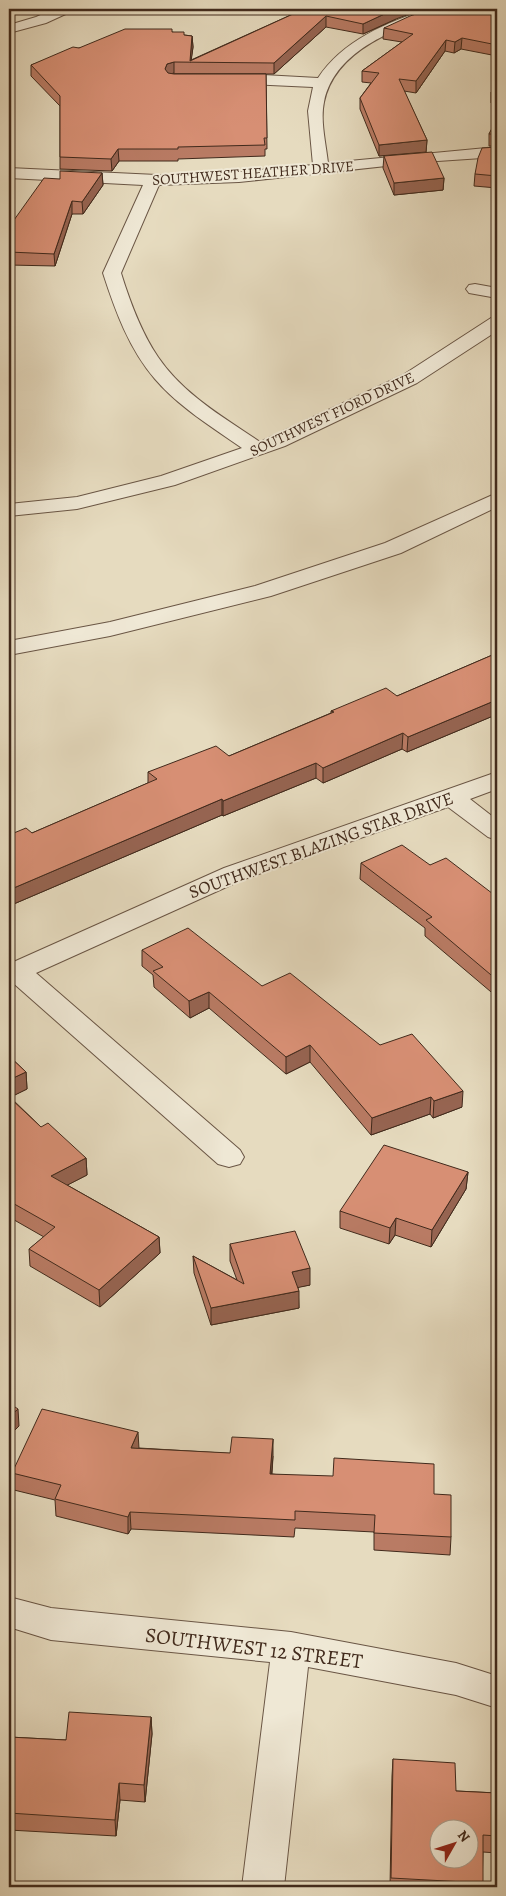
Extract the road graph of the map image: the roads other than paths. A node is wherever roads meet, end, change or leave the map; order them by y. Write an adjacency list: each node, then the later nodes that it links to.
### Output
1 (65, 9): 3 (street)
2 (441, 9): 5 (street)
3 (9, 29)
4 (216, 79): 5 (street)
5 (322, 83): 7 (street)
6 (497, 152): 7 (street, SOUTHWEST HEATHER DRIVE)
7 (321, 168): 9 (street, SOUTHWEST HEATHER DRIVE)
8 (9, 173): 9 (street, SOUTHWEST HEATHER DRIVE)
9 (152, 182): 13 (street)
10 (475, 289): 11 (street)
11 (497, 293)
12 (497, 322): 13 (street, SOUTHWEST FIORD DRIVE)
13 (257, 449): 15 (street, SOUTHWEST FIORD DRIVE)
14 (497, 499): 16 (street)
15 (9, 510)
16 (9, 648)
17 (497, 780): 18 (street, SOUTHWEST BLAZING STAR DRIVE)
18 (452, 797): 19 (street); 20 (street, SOUTHWEST BLAZING STAR DRIVE)
19 (497, 832)
20 (13, 972): 21 (street)
21 (229, 1157)
22 (9, 1612): 23 (street, SOUTHWEST 12 STREET)
23 (292, 1648): 24 (street, SOUTHWEST 12 STREET); 25 (street)
24 (497, 1692)
25 (263, 1887)

